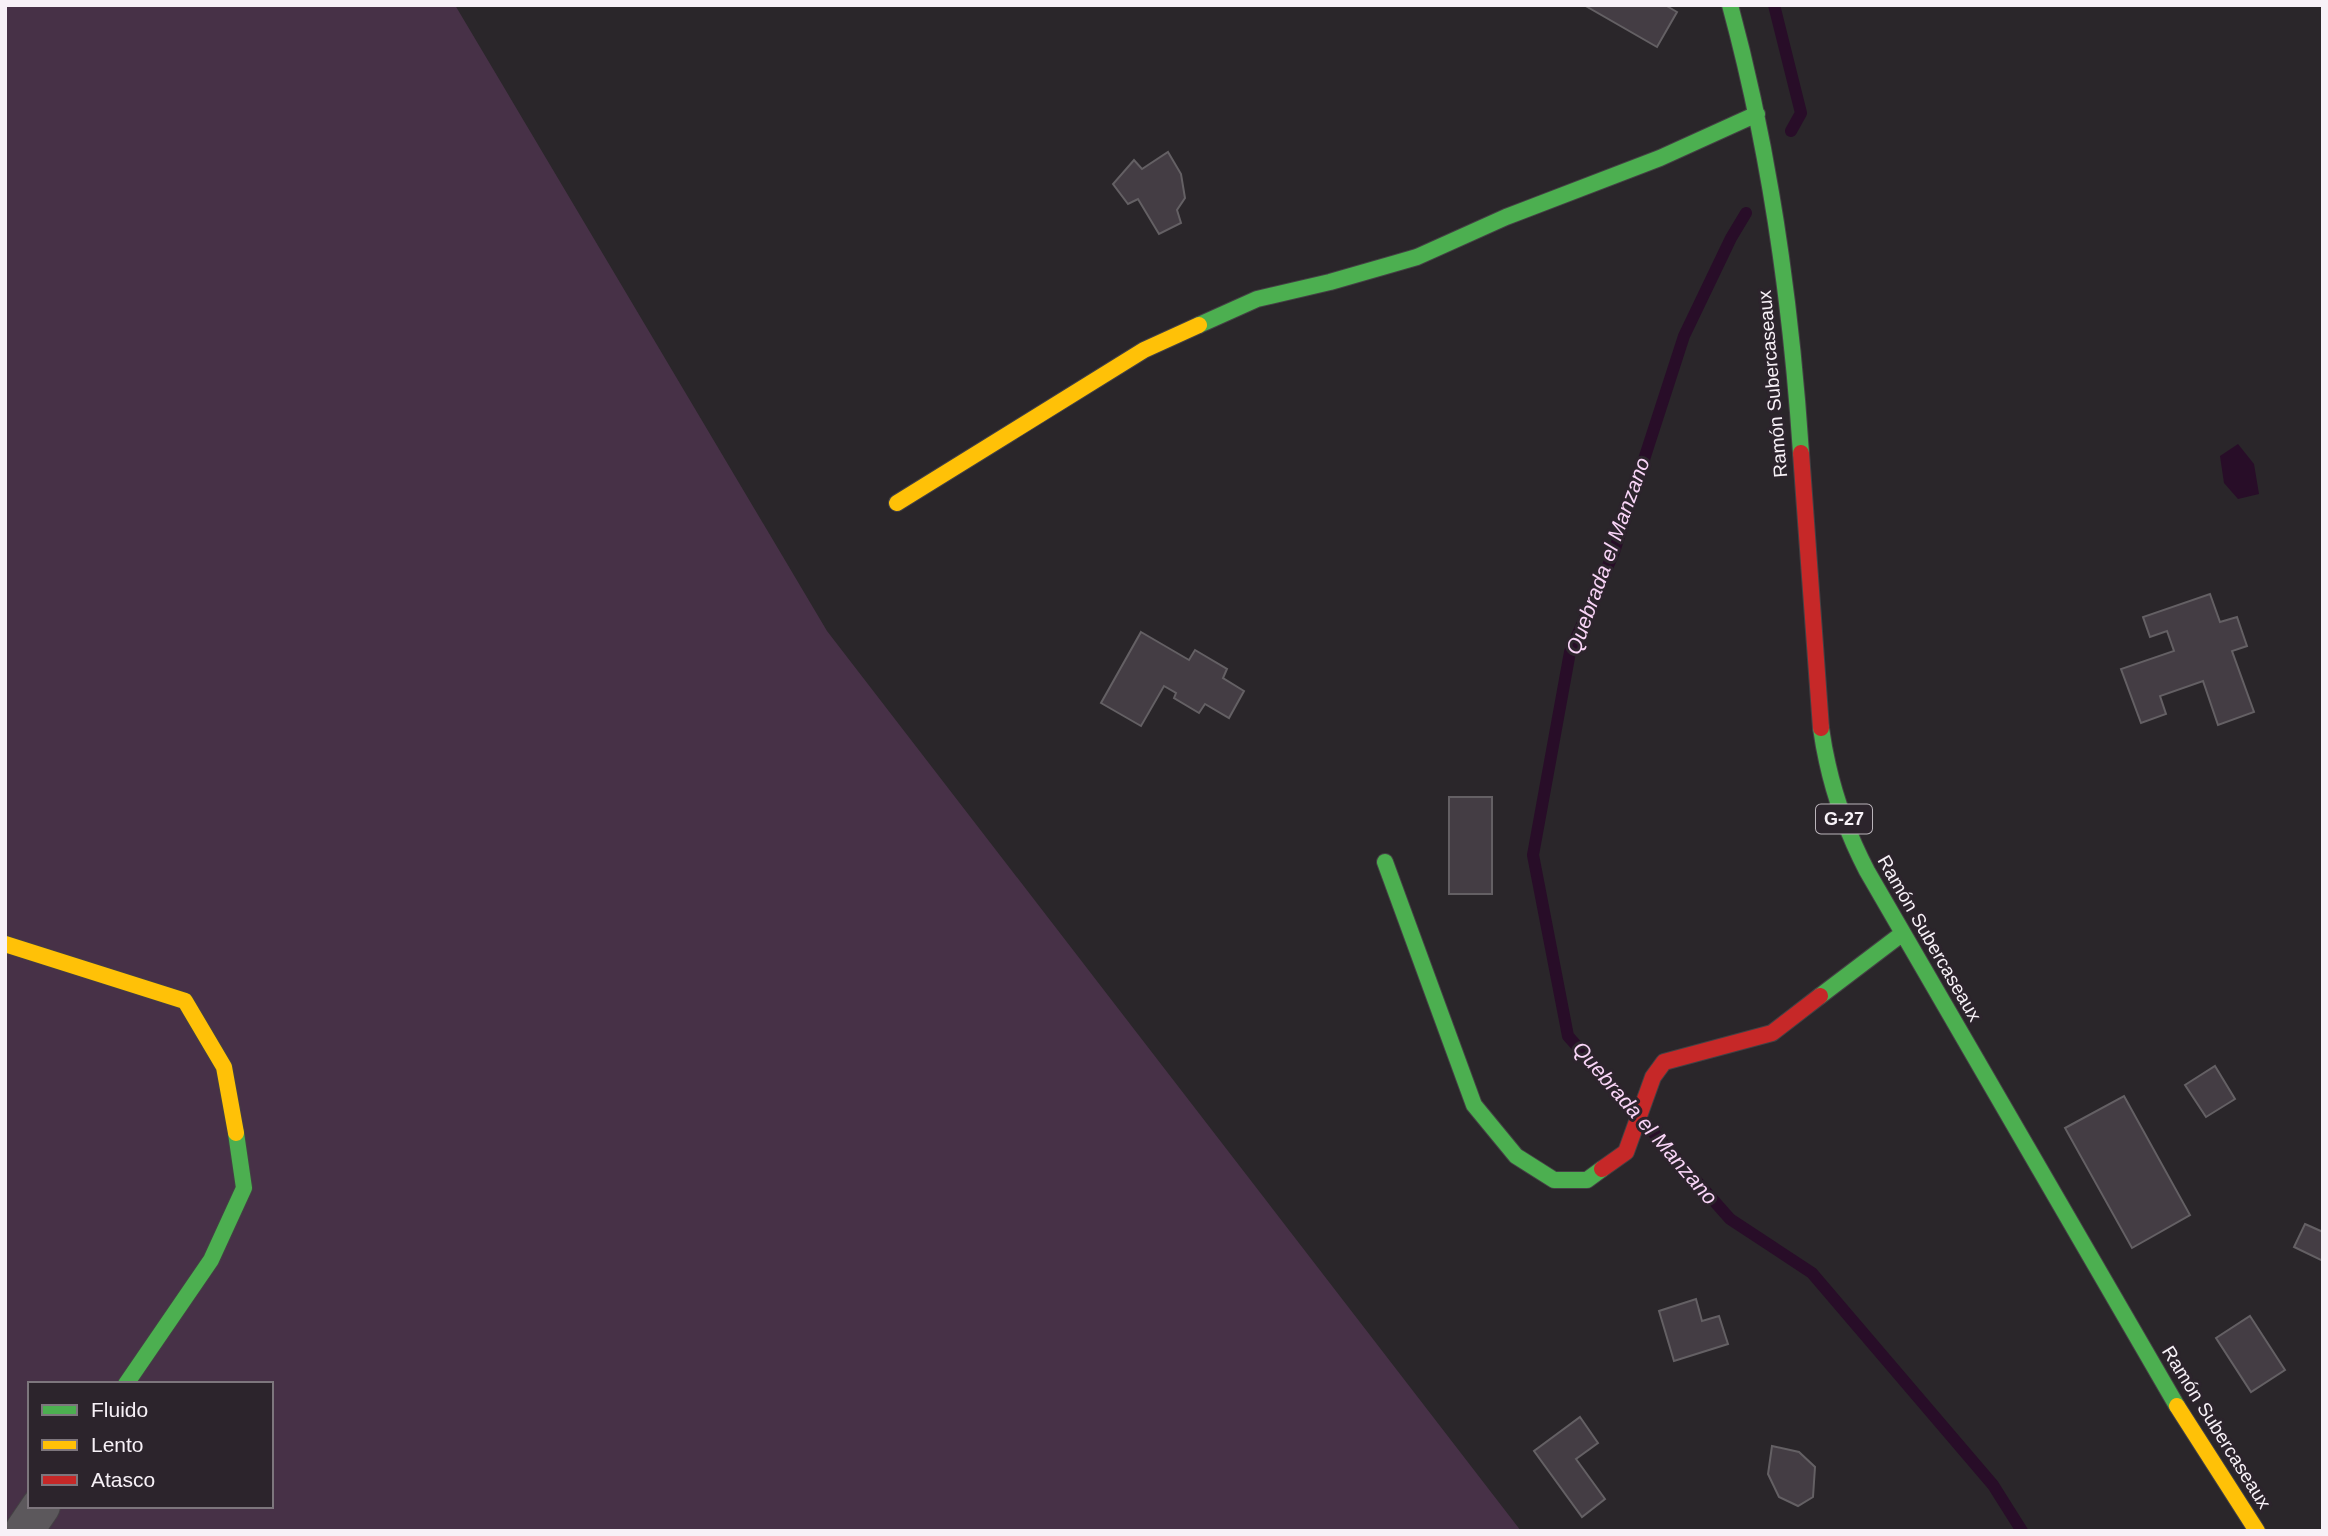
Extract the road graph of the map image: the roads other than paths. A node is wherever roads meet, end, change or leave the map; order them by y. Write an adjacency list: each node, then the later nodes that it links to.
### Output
1 (1730, 5): 2 (street, Ramón Subercaseaux / G-27)
2 (1757, 114): 3 (street); 5 (street, Ramón Subercaseaux / G-27)
3 (897, 503)
4 (1385, 862): 5 (street)
5 (1903, 933): 10 (street, Ramón Subercaseaux / G-27)
6 (5, 944): 7 (street)
7 (127, 1382)
8 (40, 1508): 9 (street)
9 (24, 1531)
10 (2257, 1531)

